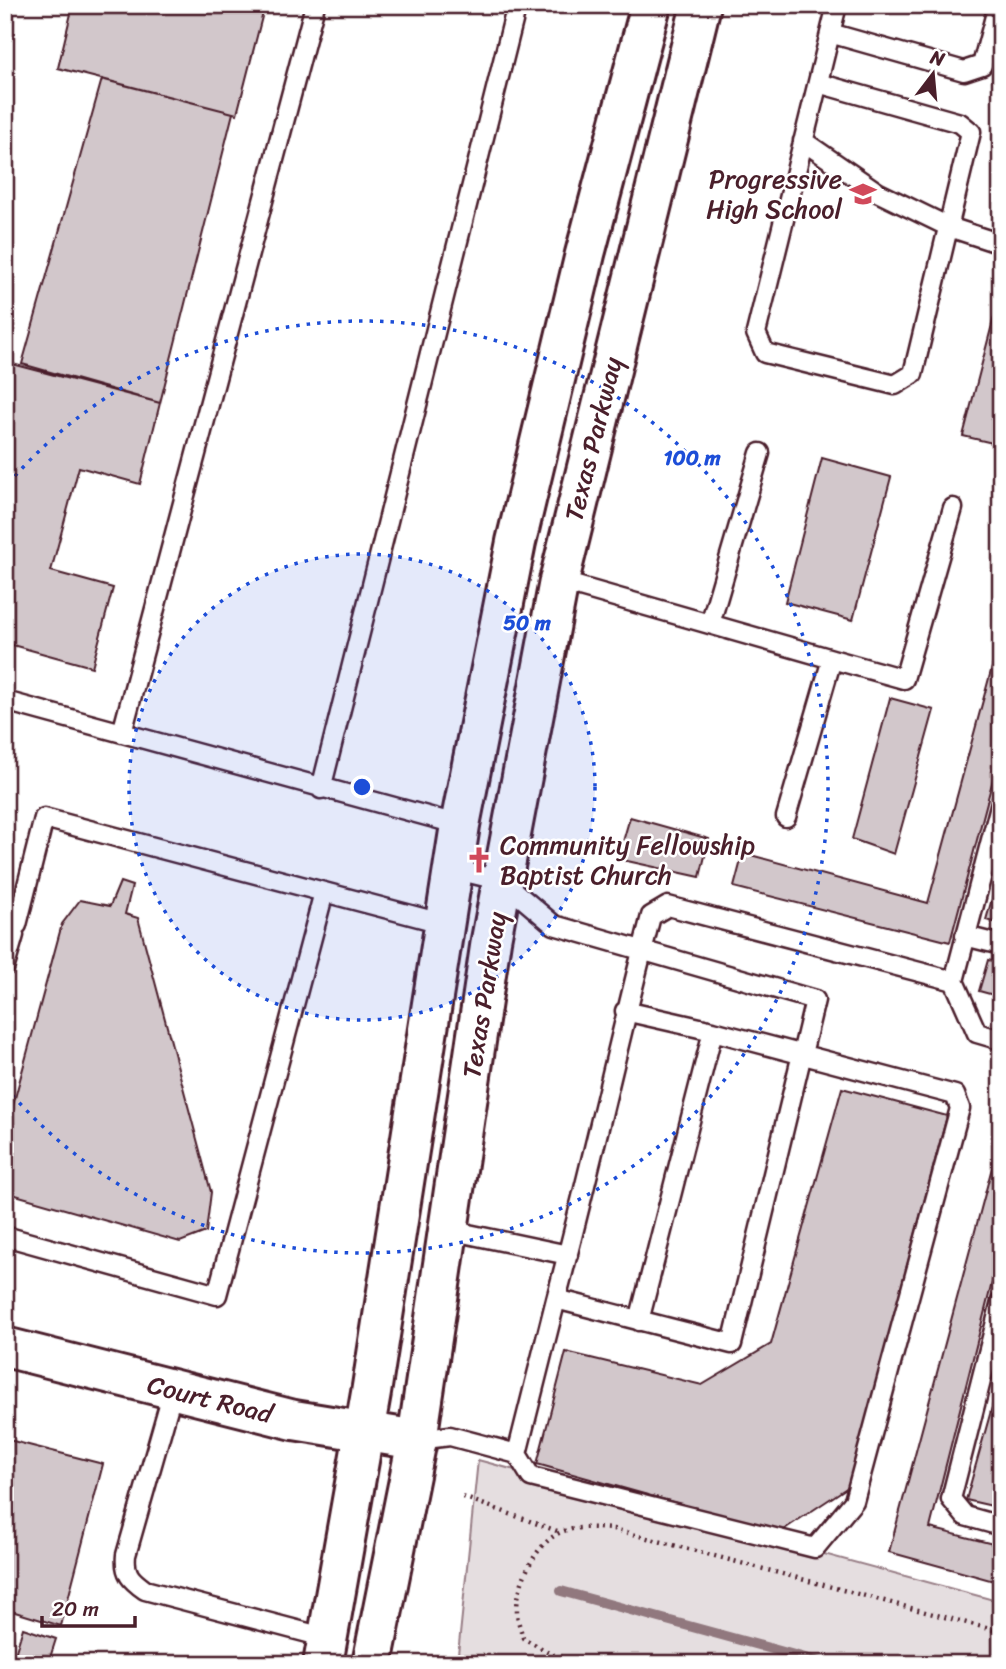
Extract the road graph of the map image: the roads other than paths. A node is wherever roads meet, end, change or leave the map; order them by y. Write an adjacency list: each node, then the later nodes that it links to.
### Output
1 (315, 5): 18 (lane)
2 (517, 5): 19 (lane)
3 (651, 5): 22 (main road, Texas Parkway)
4 (701, 5): 14 (main road, Texas Parkway)
5 (837, 5): 7 (lane)
6 (998, 5): 7 (lane)
7 (831, 33): 8 (lane)
8 (818, 83): 9 (lane); 10 (lane)
9 (803, 141): 10 (lane); 10 (lane)
10 (949, 228): 11 (lane)
11 (1001, 244)
12 (760, 453): 15 (lane)
13 (953, 508): 16 (lane)
14 (559, 581): 15 (lane); 24 (main road, Texas Parkway)
15 (710, 624): 16 (lane)
16 (832, 659): 21 (lane)
17 (5, 701): 18 (lane)
18 (122, 733): 19 (lane)
19 (321, 789): 22 (lane)
20 (1001, 802): 27 (lane)
21 (786, 817)
22 (460, 825): 23 (main road, Texas Parkway)
23 (453, 869): 24 (lane); 26 (main road, Texas Parkway)
24 (502, 881): 29 (lane); 36 (main road, Texas Parkway)
25 (324, 892): 26 (lane); 30 (lane); 37 (lane)
26 (445, 924): 44 (main road, Texas Parkway)
27 (965, 936): 28 (lane); 31 (lane)
28 (1001, 945)
29 (641, 951): 31 (lane); 32 (lane); 35 (lane)
30 (5, 966)
31 (954, 981): 34 (lane)
32 (625, 1011): 33 (lane); 38 (lane)
33 (713, 1031): 35 (lane); 41 (lane)
34 (1001, 1040)
35 (800, 1053): 41 (lane); 46 (lane)
36 (449, 1230): 38 (lane); 45 (main road, Texas Parkway)
37 (5, 1236)
38 (568, 1255): 39 (lane)
39 (556, 1299): 41 (lane); 46 (lane)
40 (1001, 1302): 47 (lane)
41 (639, 1321)
42 (5, 1347): 43 (main road, Court Road)
43 (173, 1391): 44 (main road, Court Road); 48 (lane)
44 (364, 1432): 45 (main road, Court Road); 48 (main road, Texas Parkway)
45 (417, 1440): 46 (lane); 49 (main road, Texas Parkway)
46 (517, 1454)
47 (1001, 1526)
48 (325, 1651)
49 (372, 1664)

